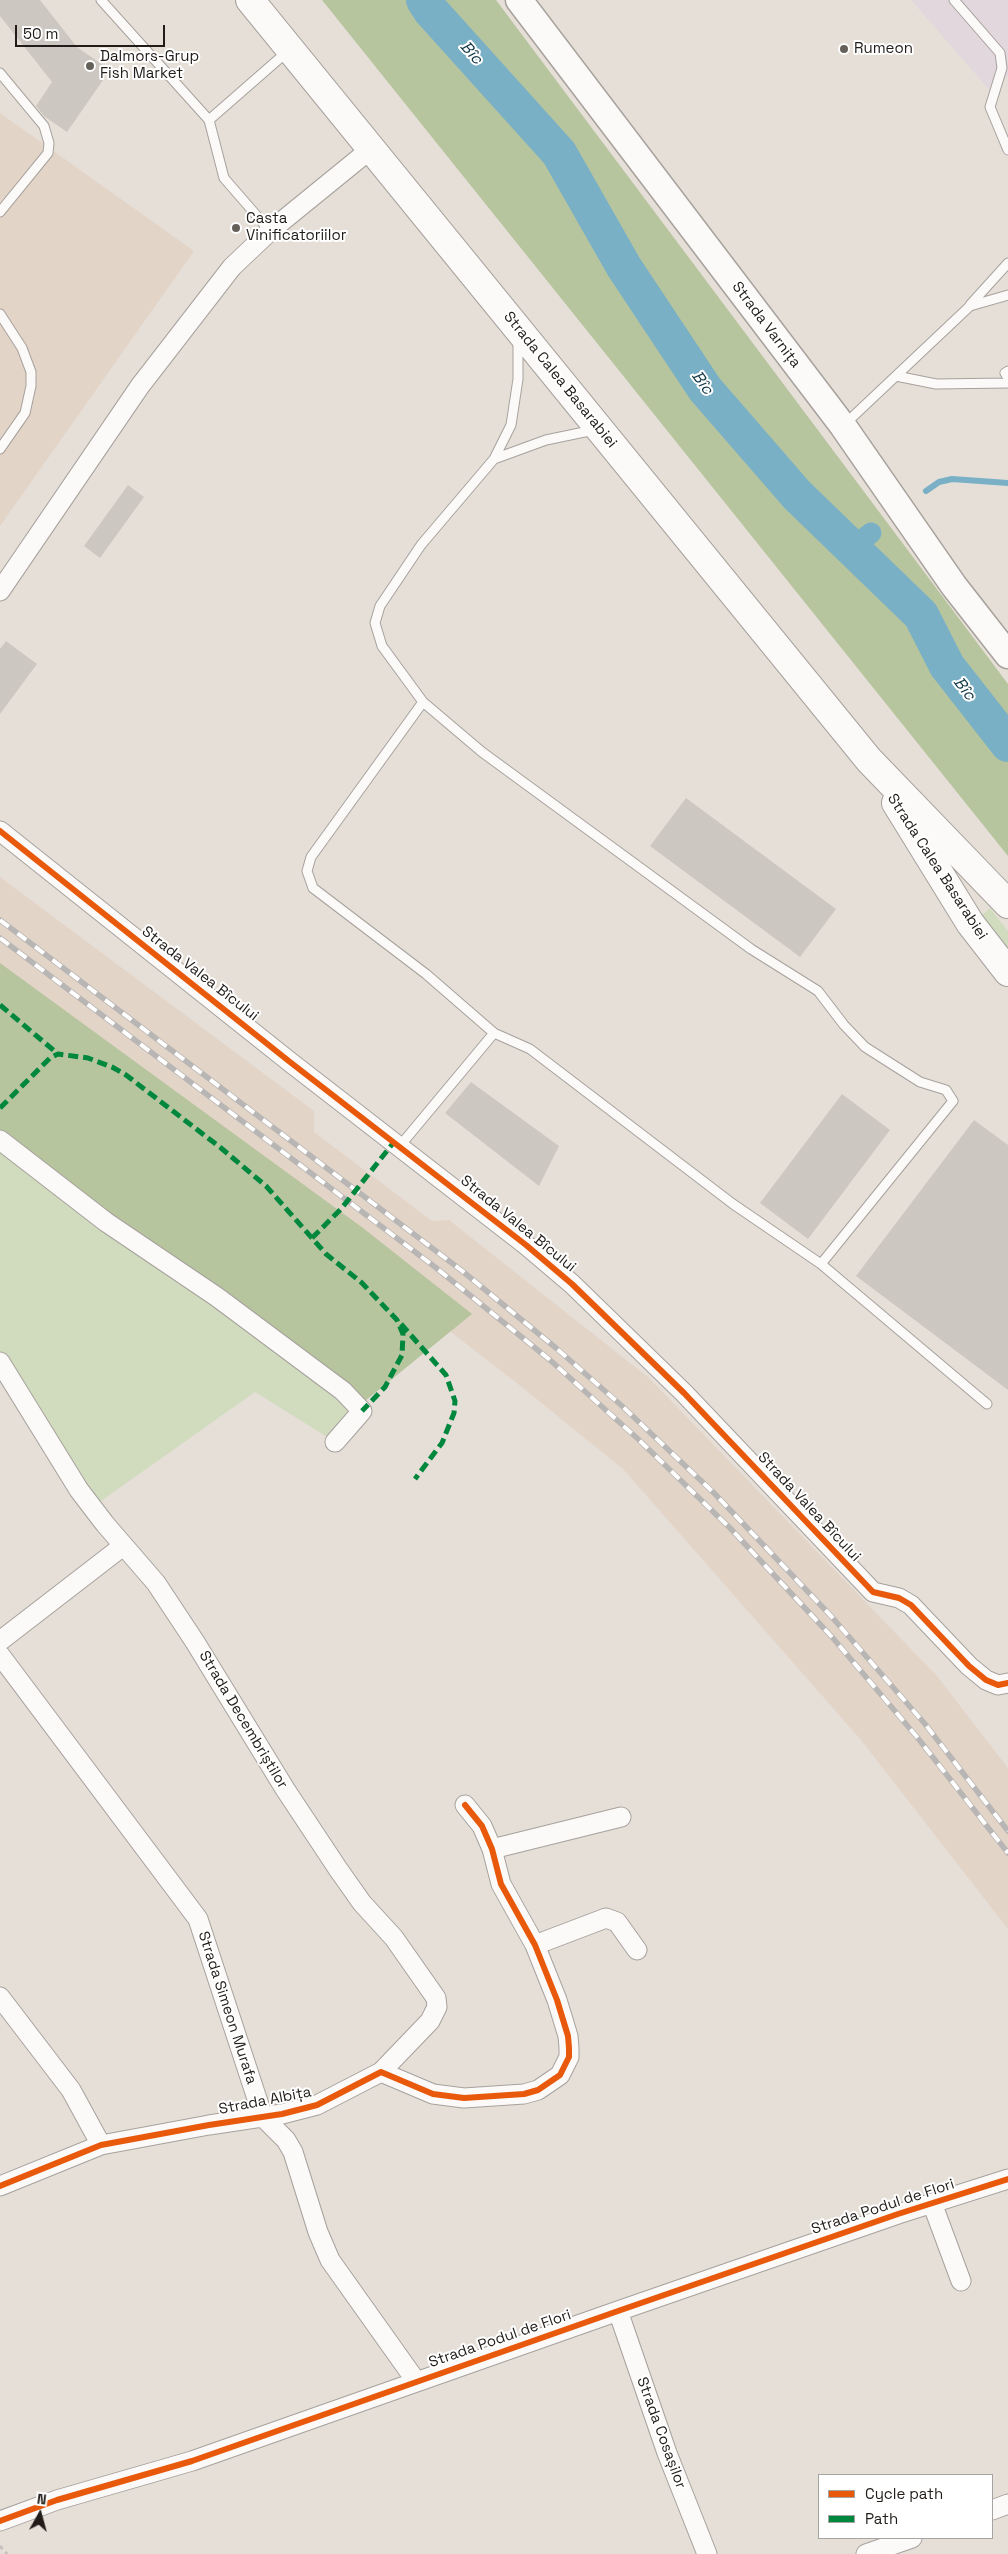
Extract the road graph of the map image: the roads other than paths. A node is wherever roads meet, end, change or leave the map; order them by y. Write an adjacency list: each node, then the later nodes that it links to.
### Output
1 (101, 0): 7 (lane)
2 (250, 0): 5 (main road, Strada Calea Basarabiei)
3 (519, 0): 21 (street, Strada Varnița)
4 (954, 0): 9 (lane)
5 (290, 49): 7 (lane); 8 (main road, Strada Calea Basarabiei)
6 (0, 73): 10 (lane)
7 (209, 120): 11 (lane)
8 (372, 148): 11 (street); 16 (main road, Strada Calea Basarabiei)
9 (1008, 150)
10 (0, 212)
11 (270, 231): 25 (street)
12 (1008, 263): 14 (lane)
13 (1008, 295): 14 (lane)
14 (970, 306): 18 (lane)
15 (0, 314): 23 (lane)
16 (518, 328): 22 (main road, Strada Calea Basarabiei); 24 (lane)
17 (1008, 371): 19 (lane)
18 (896, 376): 20 (lane); 21 (lane)
19 (1008, 378)
20 (1008, 383)
21 (843, 426): 26 (street, Strada Varnița)
22 (600, 429): 24 (lane); 28 (main road, Strada Calea Basarabiei)
23 (0, 449)
24 (494, 459): 27 (lane)
25 (0, 591)
26 (1008, 655)
27 (423, 702): 32 (lane); 35 (lane)
28 (869, 760): 30 (main road, Strada Calea Basarabiei); 31 (main road, Strada Calea Basarabiei)
29 (0, 831): 34 (street, Strada Valea Bîcului)
30 (1008, 904)
31 (1008, 972)
32 (494, 1033): 34 (lane); 35 (lane)
33 (0, 1140): 38 (street)
34 (400, 1147): 42 (street, Strada Valea Bîcului)
35 (821, 1264): 37 (lane)
36 (0, 1362): 39 (street, Strada Decembriștilor)
37 (987, 1404)
38 (336, 1442)
39 (123, 1546): 40 (street); 49 (street, Strada Decembriștilor)
40 (0, 1641)
41 (0, 1655): 50 (street, Strada Simeon Murafa)
42 (1008, 1683)
43 (465, 1805): 45 (street)
44 (621, 1817): 45 (street)
45 (492, 1849): 46 (street)
46 (534, 1945): 47 (street); 49 (street)
47 (637, 1950)
48 (0, 1998): 51 (street)
49 (381, 2072): 50 (street, Strada Albița)
50 (263, 2117): 51 (street, Strada Albița); 57 (street, Strada Simeon Murafa)
51 (101, 2145): 53 (street, Strada Albița)
52 (1008, 2179): 54 (street, Strada Podul de Flori)
53 (0, 2186)
54 (932, 2204): 55 (street); 56 (street, Strada Podul de Flori)
55 (961, 2281)
56 (618, 2311): 57 (street, Strada Podul de Flori); 62 (street, Strada Cosașilor)
57 (416, 2381): 60 (street, Strada Podul de Flori)
58 (1008, 2504): 59 (street)
59 (993, 2510)
60 (0, 2521)
61 (909, 2539): 63 (street)
62 (707, 2554)
63 (866, 2554)

